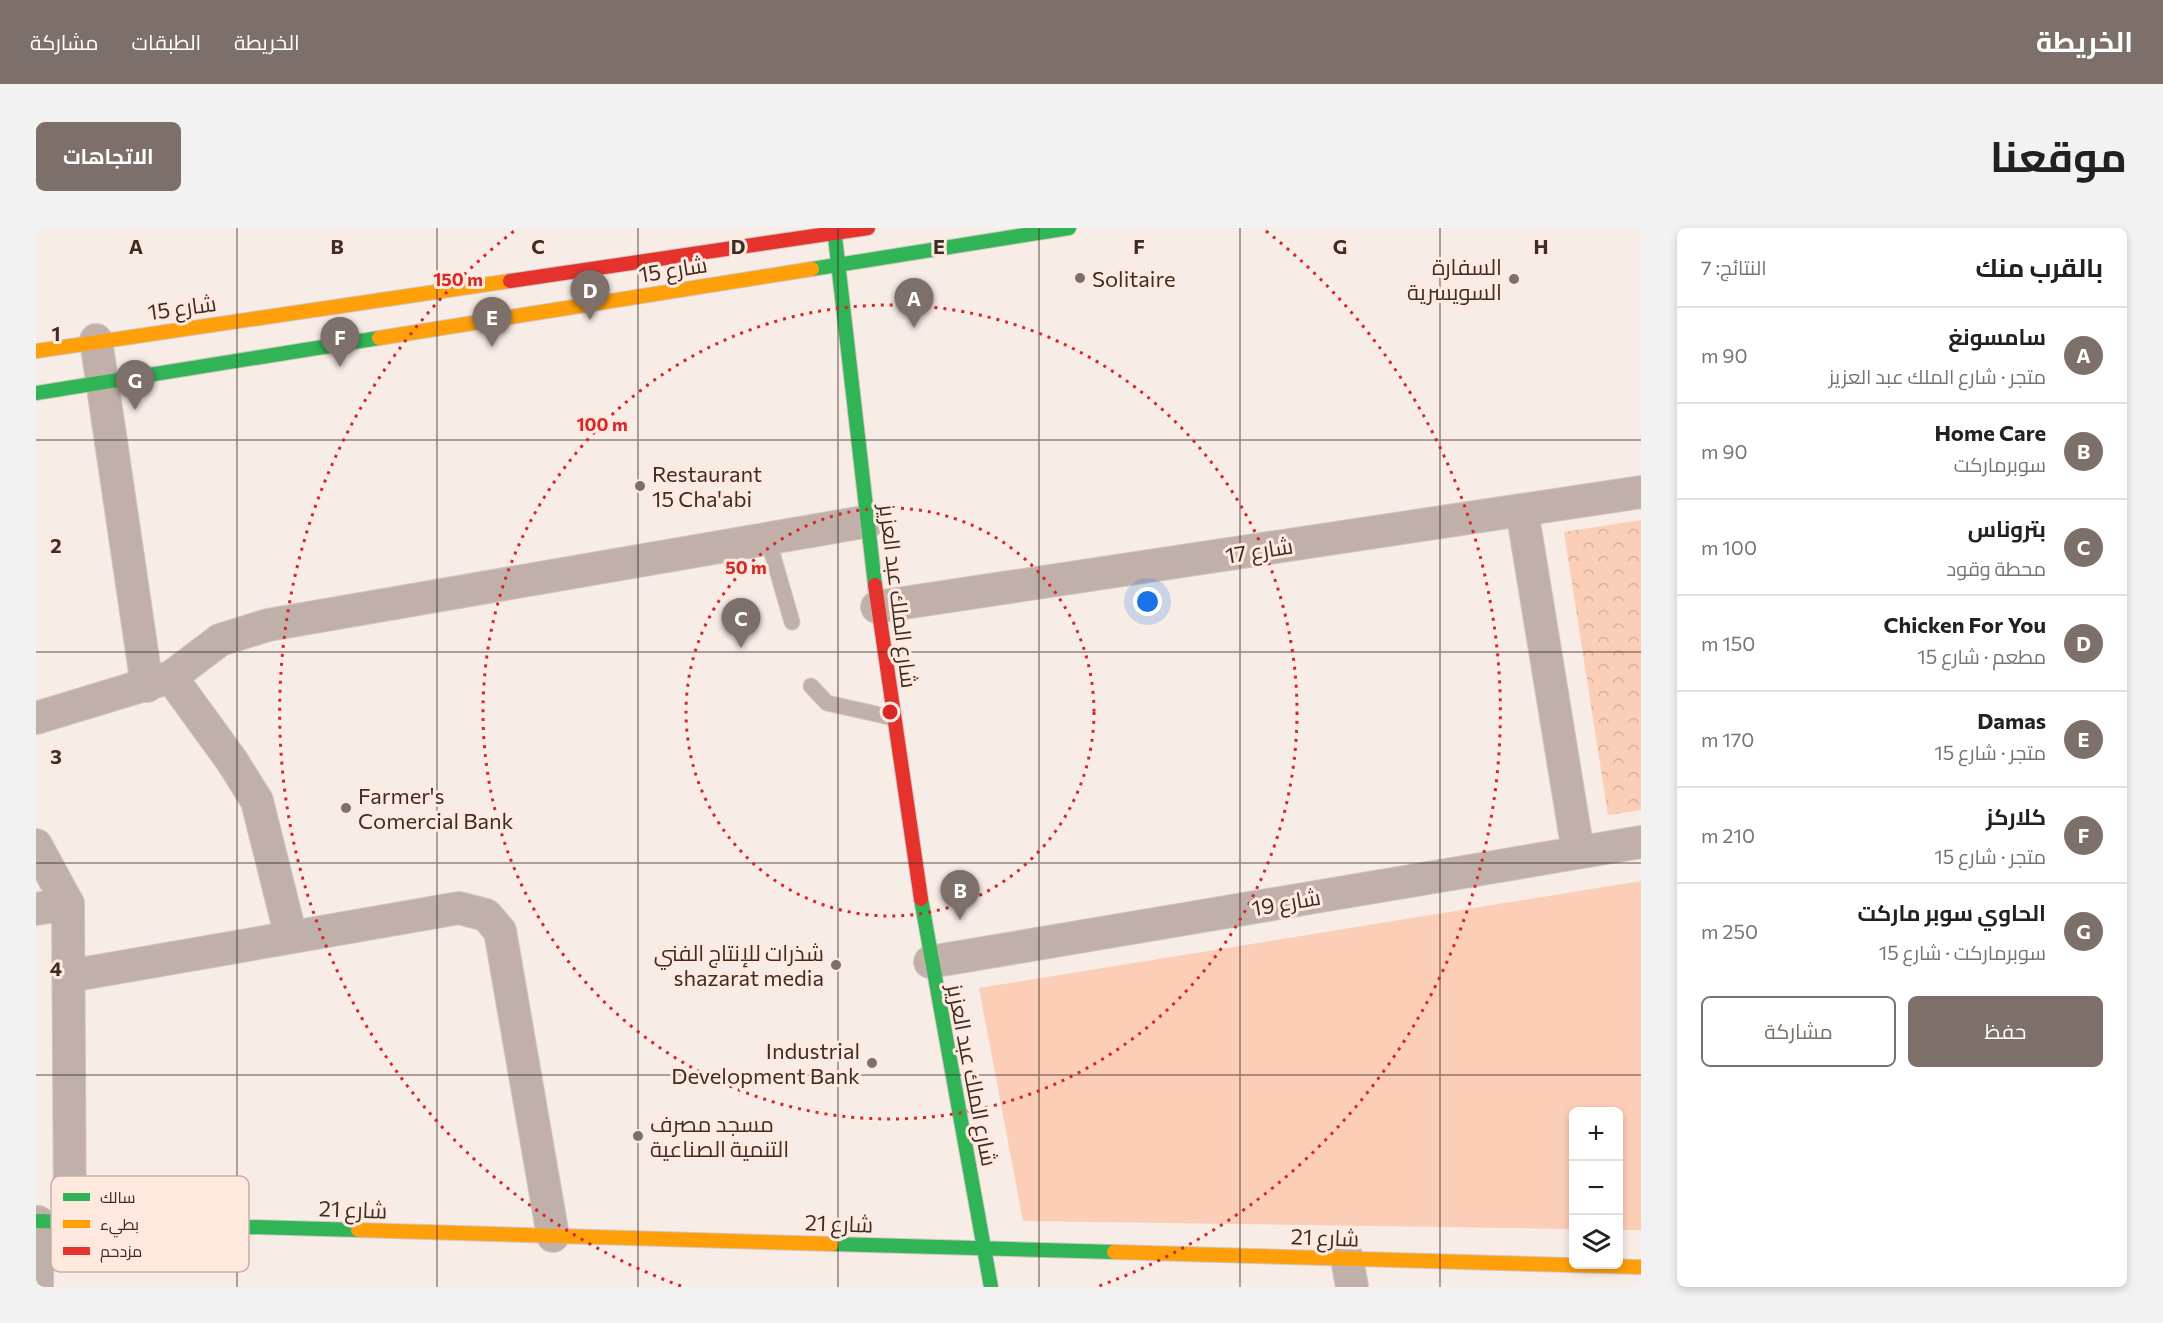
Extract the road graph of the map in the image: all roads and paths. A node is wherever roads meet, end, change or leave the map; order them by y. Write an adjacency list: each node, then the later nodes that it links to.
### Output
1 (868, 228): 3 (street, شارع 15)
2 (1069, 228): 4 (street, شارع 15)
3 (834, 230): 4 (street, شارع الملك عبد العزيز); 5 (street, شارع 15)
4 (838, 265): 7 (street, شارع 15); 11 (street, شارع الملك عبد العزيز)
5 (96, 340): 6 (street, شارع 15); 7 (street)
6 (36, 351)
7 (102, 383): 8 (street, شارع 15); 15 (street)
8 (36, 393)
9 (1641, 492): 10 (street, شارع 17)
10 (1522, 510): 13 (street, شارع 17); 21 (street)
11 (869, 521): 12 (street); 13 (street, شارع الملك عبد العزيز)
12 (768, 539): 14 (lane); 15 (street)
13 (877, 607): 17 (street, شارع الملك عبد العزيز)
14 (792, 622)
15 (159, 681): 18 (street); 24 (street)
16 (812, 686): 17 (lane)
17 (894, 717): 25 (street, شارع الملك عبد العزيز)
18 (36, 718)
19 (1641, 842): 21 (street, شارع 19)
20 (36, 845): 22 (street)
21 (1578, 852): 25 (street, شارع 19)
22 (68, 904): 23 (street); 26 (street)
23 (36, 909)
24 (291, 937): 26 (street); 30 (street)
25 (930, 962): 31 (street, شارع الملك عبد العزيز)
26 (69, 976): 27 (street)
27 (70, 1176)
28 (37, 1222): 34 (street)
29 (249, 1227): 30 (street, شارع 21)
30 (553, 1236): 31 (street, شارع 21)
31 (984, 1248): 33 (street, شارع 21); 35 (street, شارع الملك عبد العزيز)
32 (1641, 1267): 33 (street, شارع 21)
33 (1349, 1273)
34 (37, 1287)
35 (991, 1287)

